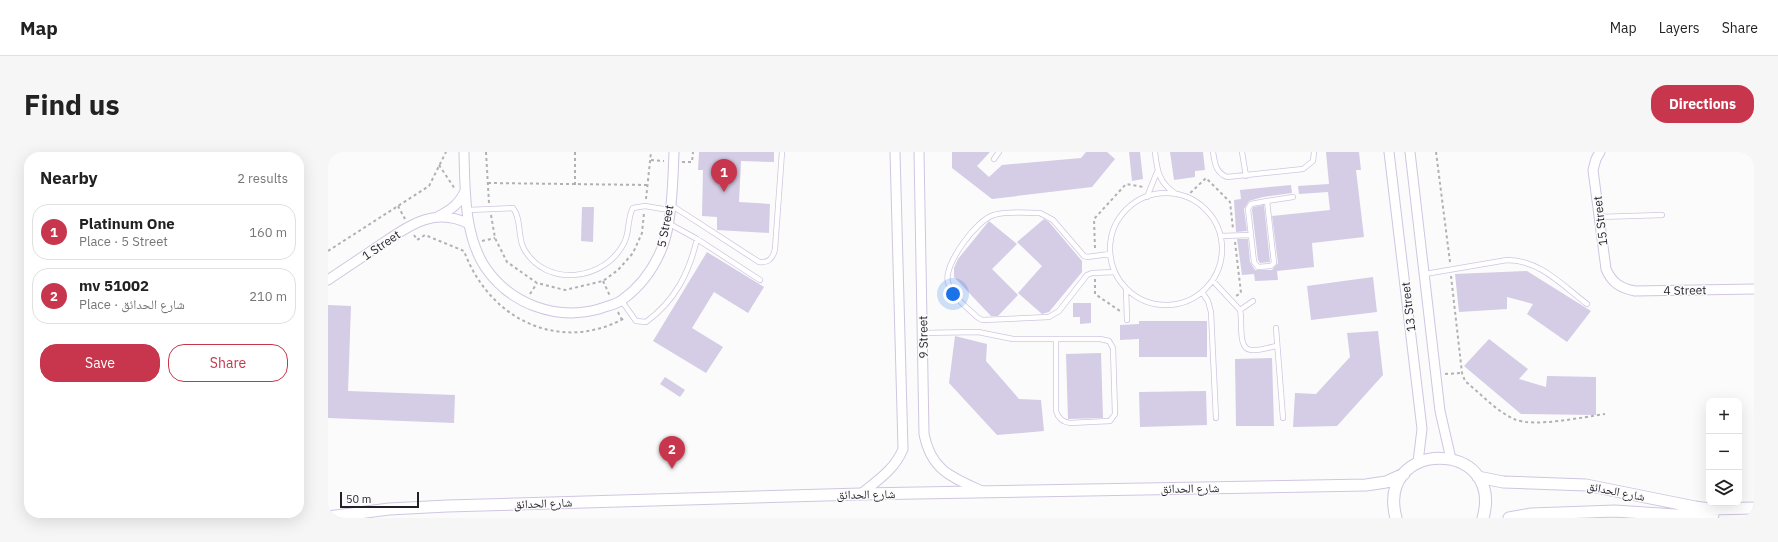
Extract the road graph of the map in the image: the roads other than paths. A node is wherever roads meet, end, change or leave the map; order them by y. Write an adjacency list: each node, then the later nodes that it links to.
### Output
1 (464, 152): 17 (street, 5 Street)
2 (674, 152): 22 (street, 5 Street)
3 (782, 152): 22 (lane)
4 (895, 152): 58 (street, 9 Street)
5 (919, 152): 48 (street, 9 Street)
6 (999, 152): 14 (lane)
7 (1155, 152): 15 (lane)
8 (1213, 152): 16 (lane)
9 (1242, 152): 16 (lane)
10 (1314, 152): 16 (lane)
11 (1389, 152): 54 (street, 13 Street)
12 (1410, 152): 34 (street, 13 Street)
13 (1599, 153): 26 (street, 15 Street)
14 (994, 159)
15 (1157, 172): 18 (lane); 19 (lane)
16 (1246, 176)
17 (465, 189): 23 (street, 5 Street); 25 (street, 1 Street)
18 (1176, 194): 19 (lane); 30 (lane)
19 (1147, 197): 32 (lane)
20 (1293, 197): 21 (lane)
21 (1267, 201): 29 (lane); 29 (lane)
22 (670, 207): 23 (lane); 27 (street, 5 Street)
23 (468, 210): 28 (street, 5 Street)
24 (1662, 215): 26 (lane)
25 (436, 217): 28 (street, 1 Street); 35 (street, 1 Street)
26 (1599, 217): 38 (street, 15 Street)
27 (668, 223): 31 (lane); 42 (street, 5 Street)
28 (469, 224): 42 (street, 5 Street)
29 (1251, 235): 30 (lane)
30 (1221, 236): 37 (lane)
31 (697, 239): 36 (lane); 42 (lane)
32 (1110, 254): 33 (lane); 33 (lane)
33 (1115, 272): 39 (lane)
34 (1425, 274): 44 (lane); 53 (street, 13 Street)
35 (328, 280)
36 (760, 280)
37 (1213, 281): 41 (lane); 45 (lane)
38 (1617, 285): 40 (street, 4 Street)
39 (1126, 289): 41 (lane); 46 (lane)
40 (1754, 289)
41 (1202, 292): 51 (lane)
42 (621, 300)
43 (1253, 301): 45 (lane)
44 (1587, 304)
45 (1240, 310): 50 (lane)
46 (1127, 318)
47 (1276, 328): 50 (lane)
48 (922, 333): 49 (lane); 57 (street, 9 Street)
49 (1056, 340): 49 (lane)
50 (1277, 346): 52 (lane)
51 (1216, 418)
52 (1283, 418)
53 (1451, 459): 54 (street); 56 (street)
54 (1418, 462): 55 (street)
55 (1404, 474): 57 (street, شارع الحدائق); 62 (street)
56 (1478, 477): 59 (street, شارع الحدائق); 63 (street)
57 (983, 492): 58 (street, شارع الحدائق)
58 (861, 494): 61 (street, شارع الحدائق)
59 (1754, 508)
60 (1754, 514): 64 (street, شارع الحدائق)
61 (328, 517)
62 (1396, 518)
63 (1483, 518)
64 (1509, 518)

